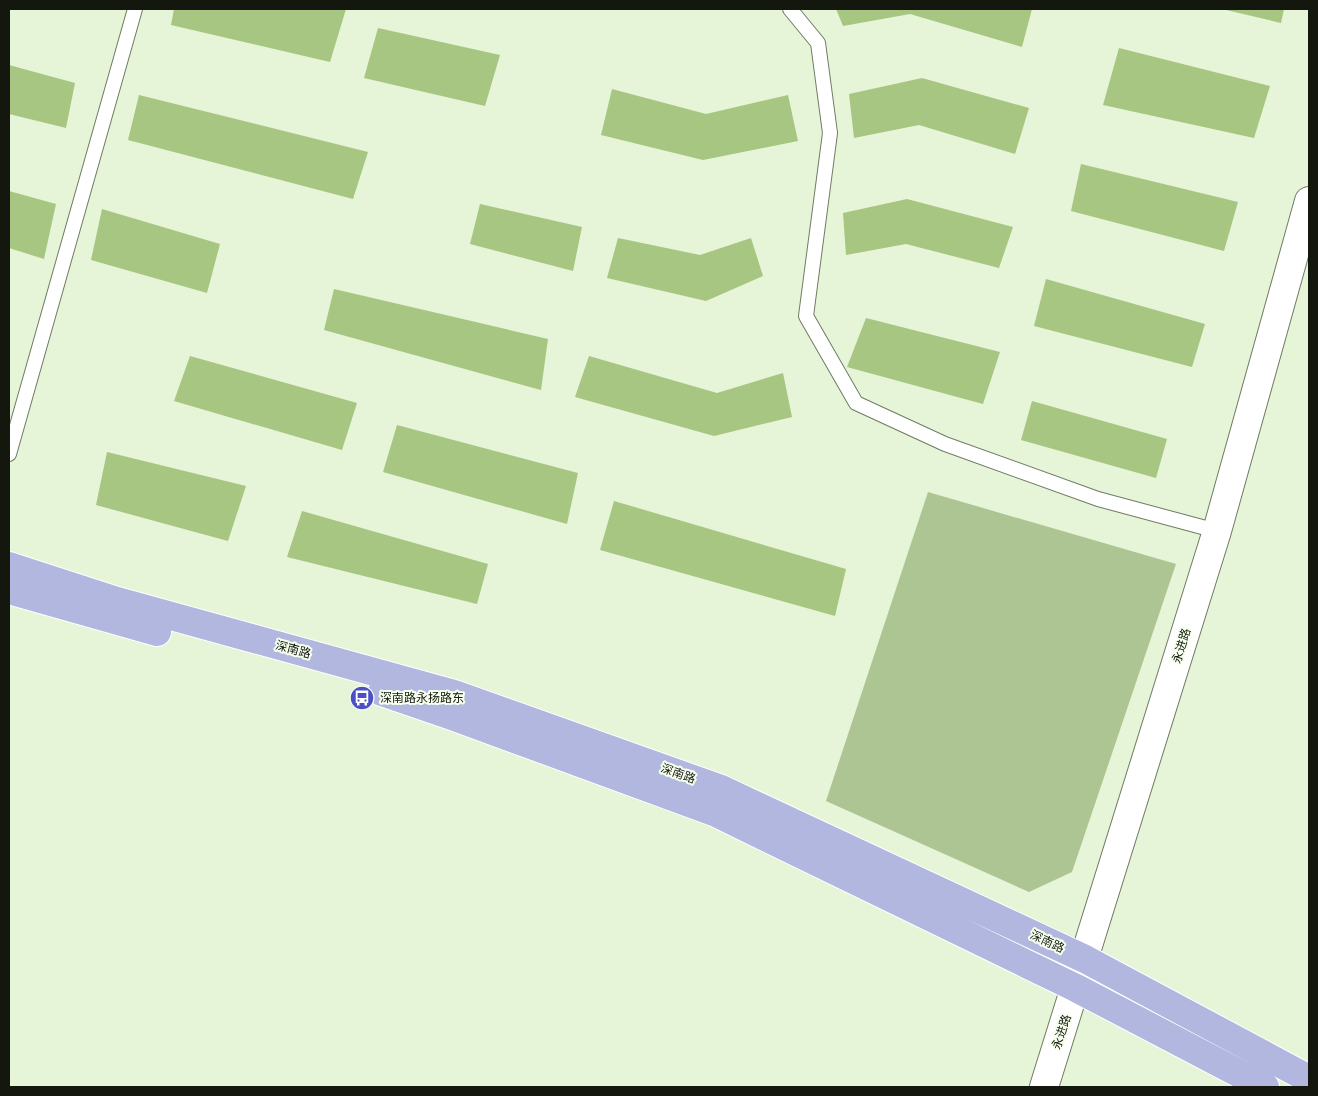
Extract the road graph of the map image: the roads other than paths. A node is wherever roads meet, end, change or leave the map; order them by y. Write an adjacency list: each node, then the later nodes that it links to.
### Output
1 (135, 9): 4 (lane)
2 (790, 9): 5 (lane)
3 (1309, 201): 5 (street, 永进路)
4 (9, 454)
5 (1217, 531): 8 (street, 永进路)
6 (9, 566): 8 (main road, 深南路)
7 (9, 590): 9 (main road, 深南路)
8 (1084, 959): 9 (street, 永进路); 10 (main road, 深南路)
9 (1076, 988): 11 (street, 永进路); 12 (main road, 深南路)
10 (1309, 1079)
11 (1044, 1087)
12 (1264, 1087)

